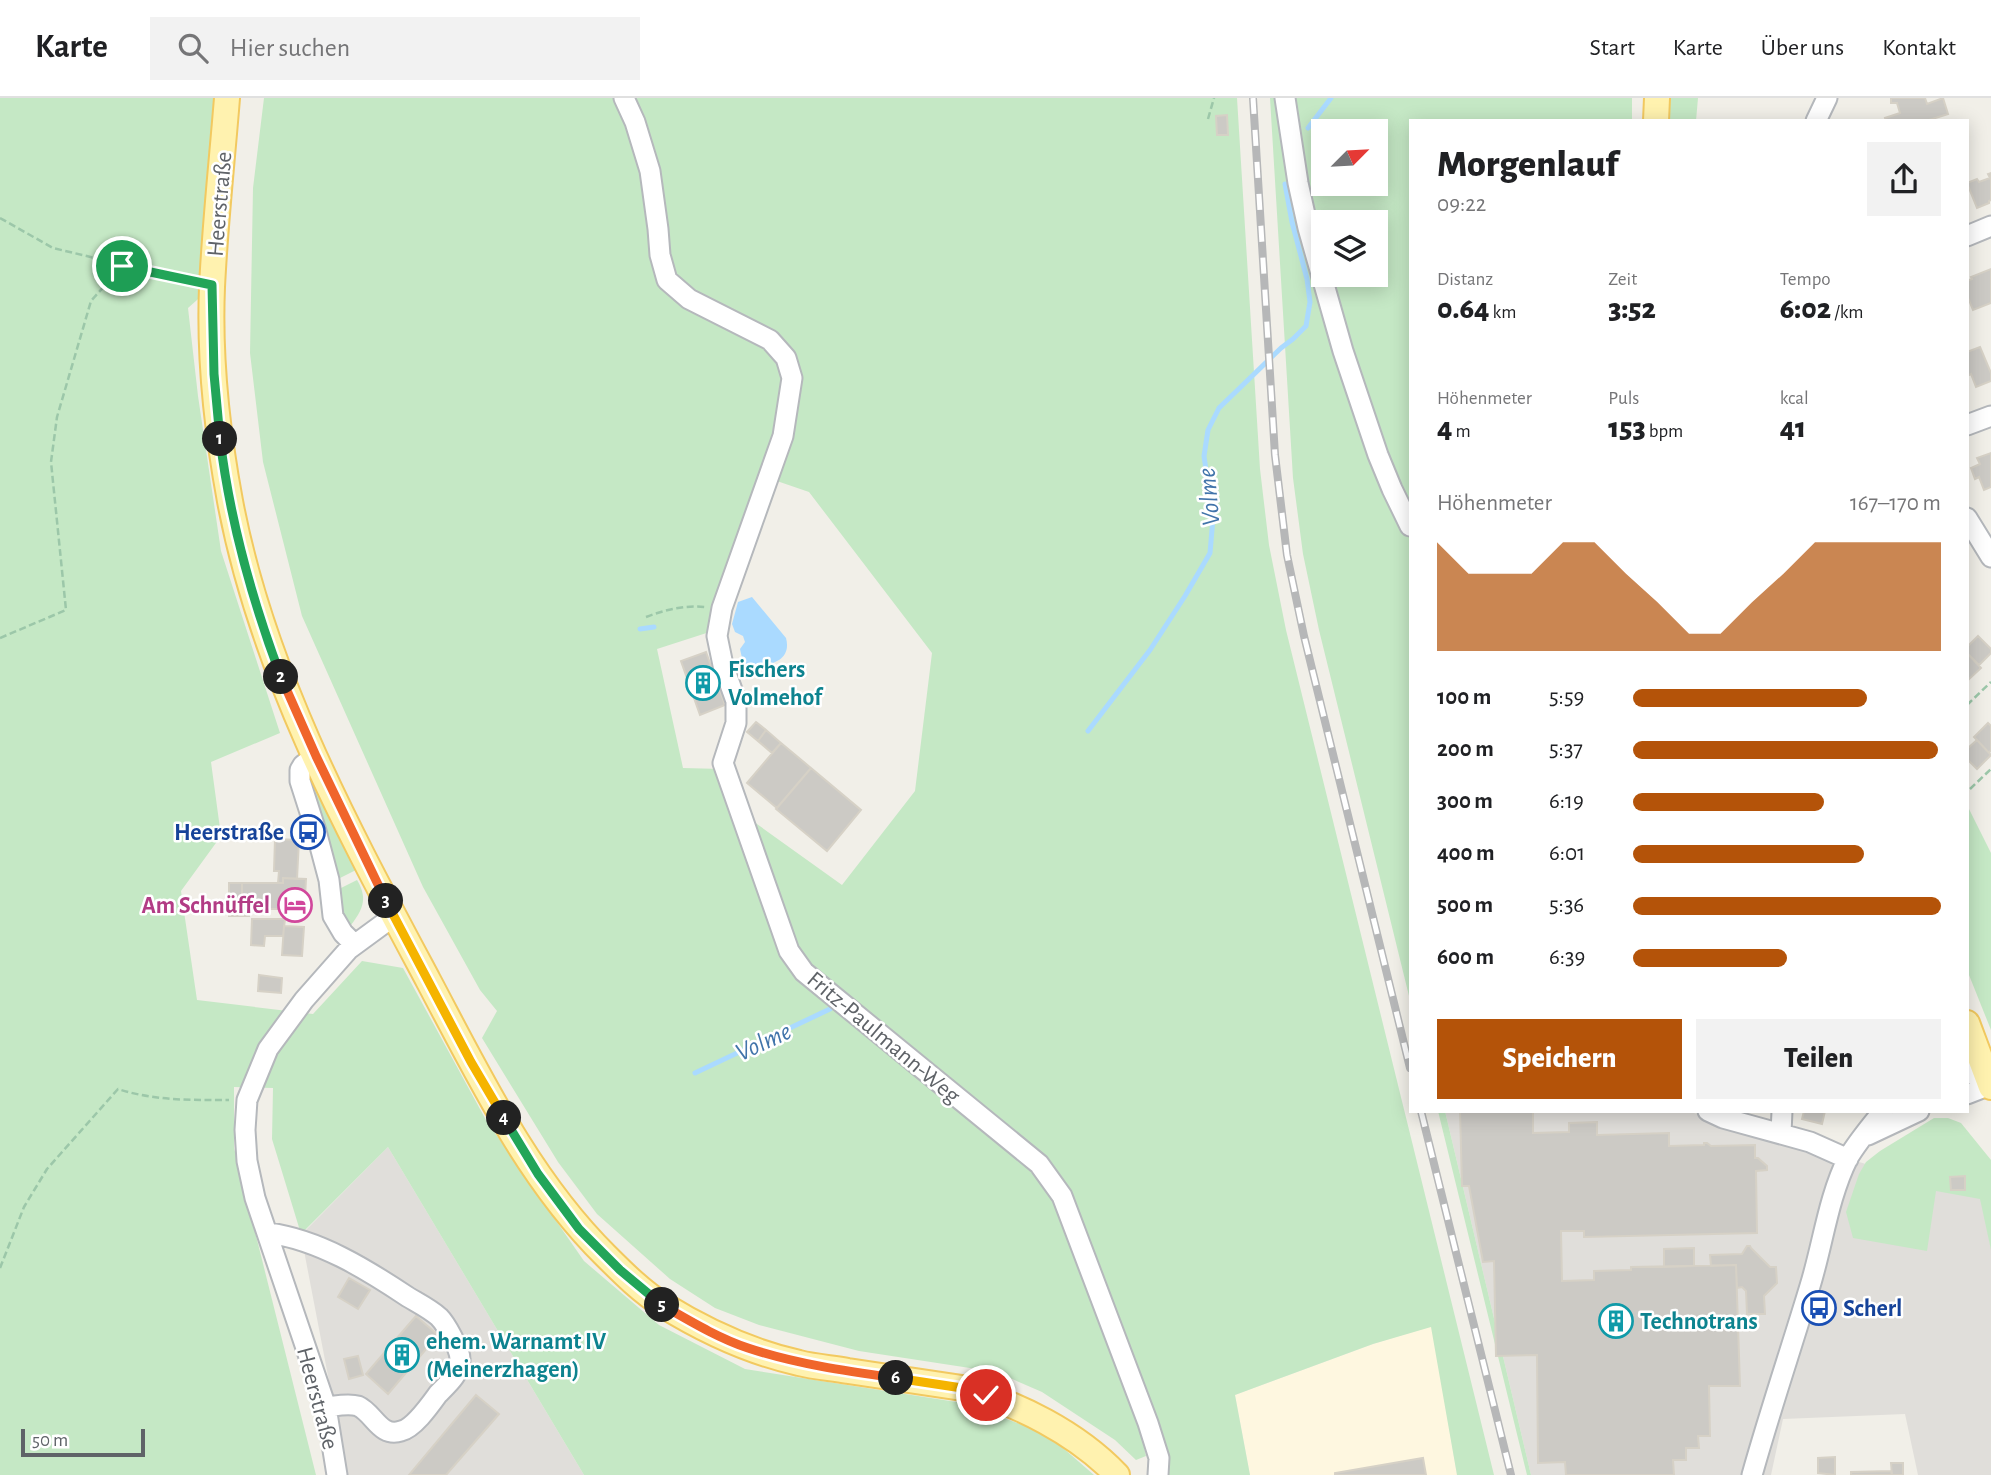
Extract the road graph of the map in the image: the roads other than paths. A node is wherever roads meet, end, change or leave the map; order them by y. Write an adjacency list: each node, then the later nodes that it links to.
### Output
1 (227, 98): 15 (main road, Heerstraße)
2 (624, 98): 33 (street, Fritz-Paulmann-Weg)
3 (1285, 98): 13 (street)
4 (1657, 98): 6 (main road)
5 (1827, 98): 7 (street)
6 (1656, 119)
7 (1817, 119)
8 (1991, 226): 9 (street)
9 (1969, 235)
10 (1991, 416): 11 (street)
11 (1969, 424)
12 (1969, 521): 14 (street)
13 (1409, 524)
14 (1991, 557)
15 (316, 756): 16 (main road, Heerstraße); 17 (street)
16 (394, 916): 17 (street, Heerstraße); 32 (main road)
17 (354, 944): 29 (street, Heerstraße)
18 (1969, 1028): 20 (main road)
19 (1969, 1072): 20 (street)
20 (1991, 1086): 21 (street)
21 (1969, 1093)
22 (1712, 1113): 26 (street)
23 (1782, 1113): 26 (street)
24 (1881, 1113): 27 (street)
25 (1915, 1113): 27 (street)
26 (1781, 1133): 28 (street)
27 (1861, 1138): 28 (street)
28 (1848, 1159): 34 (street)
29 (269, 1233): 30 (street, Heerstraße); 30 (street)
30 (326, 1407): 31 (street, Heerstraße)
31 (337, 1475)
32 (1117, 1475)
33 (1158, 1475)
34 (1752, 1475)

